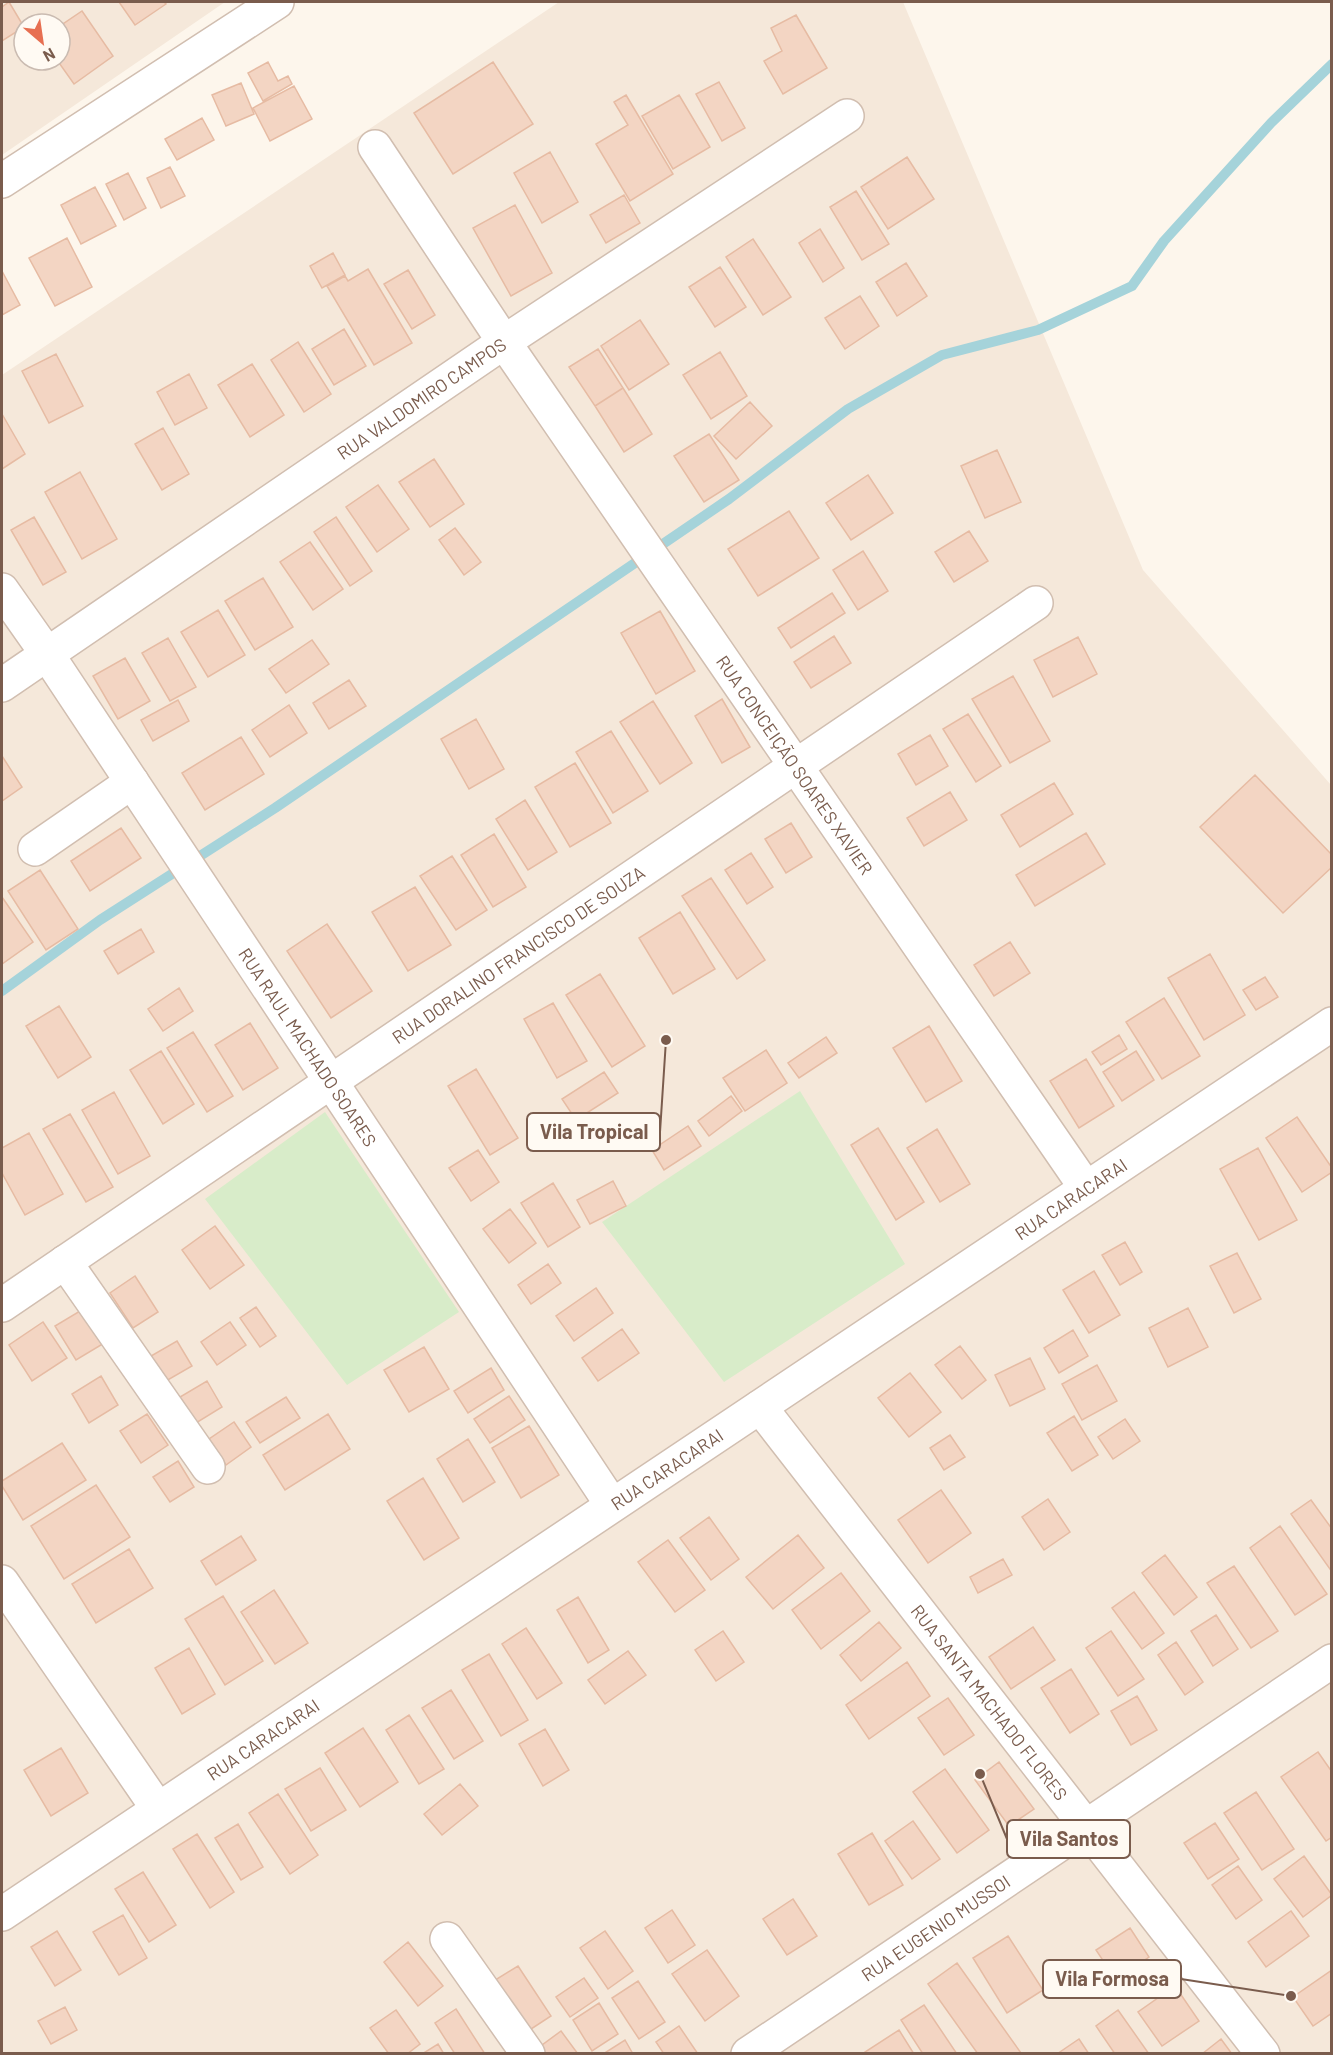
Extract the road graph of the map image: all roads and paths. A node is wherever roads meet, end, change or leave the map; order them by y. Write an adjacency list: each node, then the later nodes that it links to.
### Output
1 (277, 2): 4 (street)
2 (847, 116): 5 (street, RUA VALDOMIRO CAMPOS)
3 (375, 147): 5 (street, RUA CONCEIÇÃO SOARES XAVIER)
4 (2, 181)
5 (504, 342): 8 (street, RUA VALDOMIRO CAMPOS); 10 (street, RUA CONCEIÇÃO SOARES XAVIER)
6 (2, 590): 8 (street, RUA RAUL MACHADO SOARES)
7 (1036, 603): 10 (street, RUA DORALINO FRANCISCO DE SOUZA)
8 (47, 654): 9 (street, RUA VALDOMIRO CAMPOS); 11 (street, RUA RAUL MACHADO SOARES)
9 (2, 685)
10 (796, 766): 14 (street, RUA DORALINO FRANCISCO DE SOUZA); 15 (street, RUA CONCEIÇÃO SOARES XAVIER)
11 (132, 782): 12 (street); 14 (street, RUA RAUL MACHADO SOARES)
12 (35, 849)
13 (1332, 1024): 15 (street, RUA CARACARAI)
14 (331, 1081): 16 (street, RUA DORALINO FRANCISCO DE SOUZA); 20 (street, RUA RAUL MACHADO SOARES)
15 (1086, 1188): 18 (street, RUA CARACARAI)
16 (64, 1262): 17 (street, RUA DORALINO FRANCISCO DE SOUZA); 19 (street)
17 (2, 1305)
18 (760, 1407): 20 (street, RUA CARACARAI); 24 (street, RUA SANTA MACHADO FLORES)
19 (208, 1467)
20 (612, 1505): 23 (street, RUA CARACARAI)
21 (2, 1582): 23 (street)
22 (1332, 1661): 24 (street, RUA EUGENIO MUSSOI)
23 (158, 1809): 25 (street, RUA CARACARAI)
24 (1085, 1826): 28 (street, RUA EUGENIO MUSSOI); 29 (street, RUA SANTA MACHADO FLORES)
25 (2, 1914)
26 (447, 1939): 27 (street)
27 (528, 2054)
28 (748, 2054)
29 (1263, 2054)

